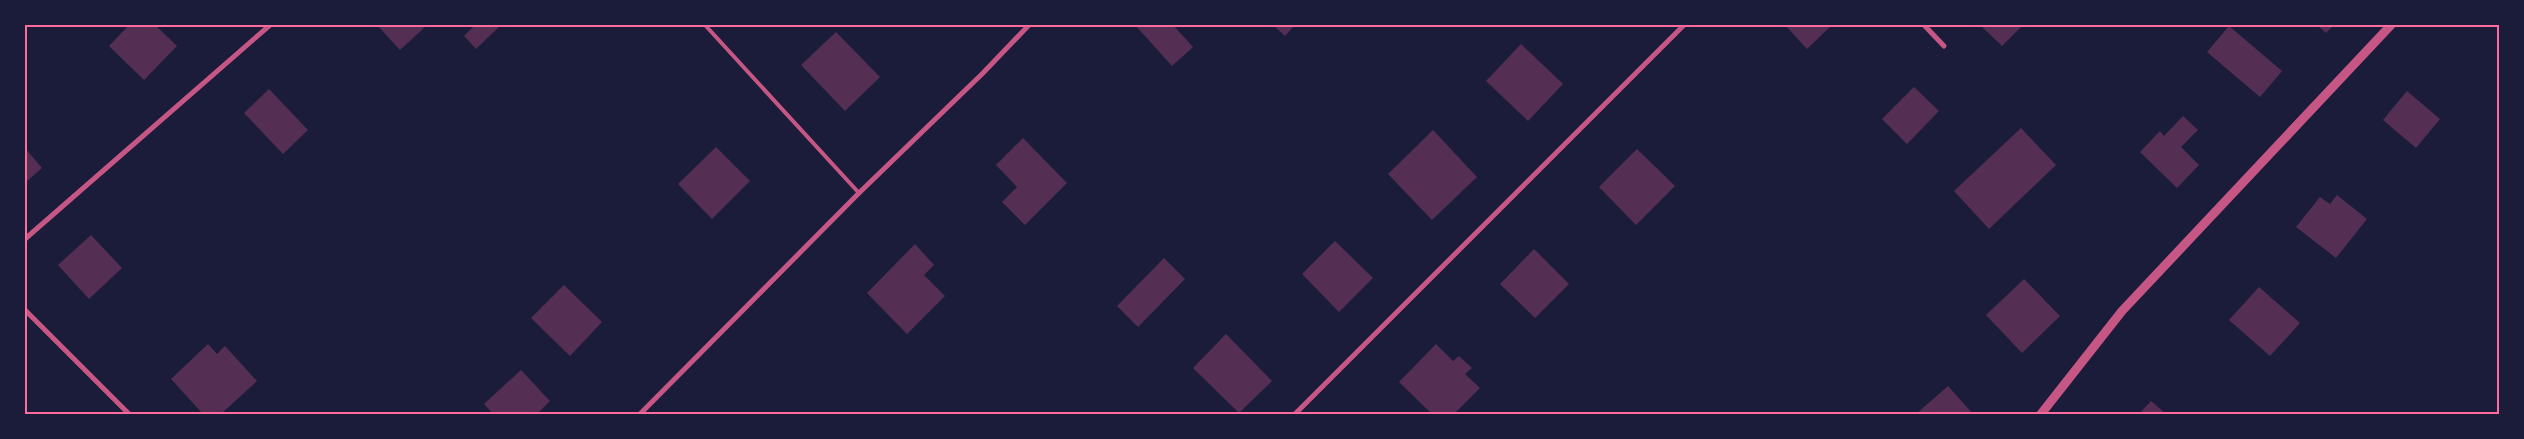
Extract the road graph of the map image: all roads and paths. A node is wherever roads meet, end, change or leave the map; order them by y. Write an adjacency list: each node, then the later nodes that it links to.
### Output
1 (270, 25): 9 (street)
2 (705, 25): 8 (lane)
3 (1029, 25): 8 (street)
4 (1684, 25): 13 (street)
5 (1924, 25): 7 (street)
6 (2390, 25): 14 (street)
7 (1944, 46)
8 (859, 193): 12 (street)
9 (25, 239)
10 (25, 310): 11 (street)
11 (129, 414)
12 (640, 414)
13 (1295, 414)
14 (2041, 414)

